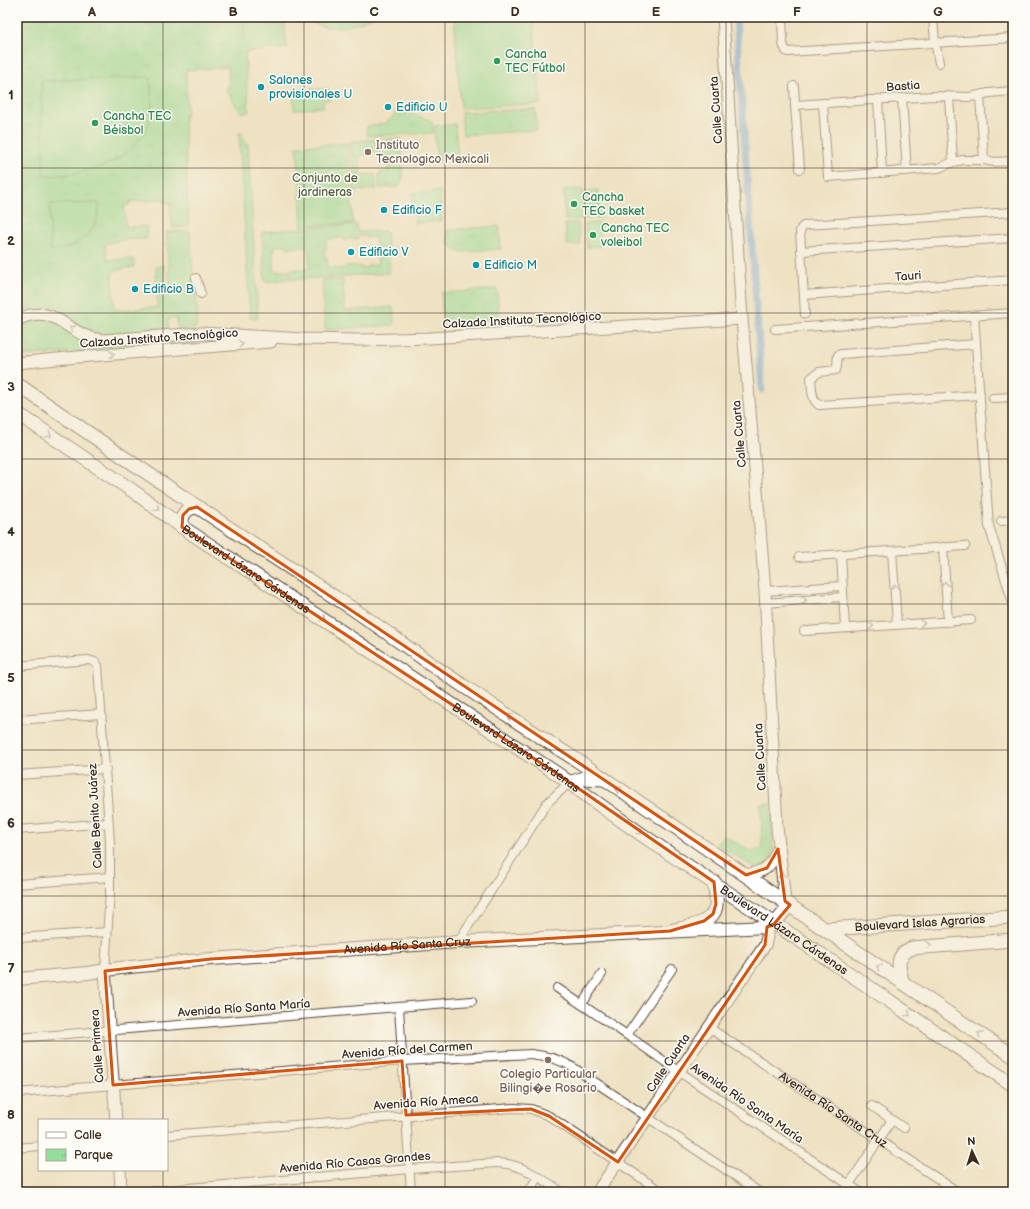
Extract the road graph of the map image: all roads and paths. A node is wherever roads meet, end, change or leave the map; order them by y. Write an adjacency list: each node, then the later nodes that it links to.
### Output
1 (723, 17): 31 (street, Calle Cuarta)
2 (782, 17): 5 (street)
3 (934, 17): 5 (street)
4 (1013, 38): 5 (street)
5 (935, 42): 6 (street)
6 (939, 63)
7 (794, 86): 14 (street)
8 (1013, 91): 9 (street, Bastia)
9 (980, 95): 10 (street, Bastia); 15 (street)
10 (949, 96): 11 (street, Bastia); 17 (street)
11 (902, 98): 12 (street, Bastia); 19 (street)
12 (878, 100): 13 (street, Bastia); 20 (street)
13 (823, 103): 14 (street, Bastia); 20 (street)
14 (795, 105): 18 (street)
15 (984, 160): 16 (street); 17 (street)
16 (1013, 161)
17 (954, 162): 19 (street)
18 (800, 169)
19 (907, 171): 20 (street)
20 (882, 173)
21 (1013, 212): 23 (street)
22 (1013, 238): 23 (street)
23 (801, 251): 27 (street)
24 (196, 278): 26 (street)
25 (1013, 280): 27 (street, Tauri)
26 (201, 294)
27 (804, 295): 29 (street)
28 (1013, 313): 30 (street)
29 (805, 314)
30 (974, 316): 33 (street); 36 (street)
31 (742, 319): 35 (street, Calzada Instituto Tecnológico); 54 (street, Calle Cuarta)
32 (17, 320): 34 (street, Calzada Instituto Tecnológico, one-way to 32)
33 (774, 329)
34 (196, 334): 35 (street, Calzada Instituto Tecnológico); 37 (street)
35 (304, 339): 37 (street, Calzada Instituto Tecnológico, one-way to 35)
36 (976, 344): 40 (street); 40 (street)
37 (197, 348): 38 (street, Calzada Instituto Tecnológico, one-way to 37)
38 (19, 362)
39 (17, 384): 44 (main road, Boulevard Lázaro Cárdenas)
40 (980, 395): 57 (street)
41 (1013, 397): 42 (street)
42 (993, 398)
43 (17, 413): 47 (main road, Boulevard Lázaro Cárdenas, one-way to 47)
44 (197, 507): 47 (main road); 64 (main road, Boulevard Lázaro Cárdenas)
45 (1013, 520): 46 (street)
46 (1001, 521)
47 (182, 527): 65 (main road, Boulevard Lázaro Cárdenas, one-way to 65)
48 (965, 546): 49 (street)
49 (943, 547): 50 (street); 59 (street, one-way to 49)
50 (892, 551): 51 (street); 60 (street, one-way to 50)
51 (841, 554): 52 (street); 53 (street)
52 (799, 557)
53 (842, 586): 54 (street); 55 (street)
54 (765, 591): 56 (street, Calle Cuarta)
55 (843, 597): 56 (street, one-way to 55); 61 (street)
56 (765, 603): 76 (street, Calle Cuarta)
57 (1013, 603)
58 (970, 620): 59 (street)
59 (948, 622): 60 (street, one-way to 59)
60 (897, 624): 61 (street, one-way to 60)
61 (845, 628): 62 (street)
62 (804, 631)
63 (17, 666): 66 (street, Calle Benito Juárez)
64 (462, 685): 65 (main road); 68 (main road, Boulevard Lázaro Cárdenas, one-way to 64)
65 (445, 701): 70 (main road, Boulevard Lázaro Cárdenas)
66 (101, 714): 67 (street); 69 (street, Calle Benito Juárez)
67 (17, 720)
68 (581, 764): 70 (main road); 72 (main road, Boulevard Lázaro Cárdenas)
69 (106, 769): 71 (street); 74 (street, Calle Benito Juárez)
70 (553, 771): 73 (main road, Boulevard Lázaro Cárdenas)
71 (17, 775)
72 (604, 779): 73 (main road); 77 (main road, Boulevard Lázaro Cárdenas, one-way to 72)
73 (569, 783): 79 (main road, Boulevard Lázaro Cárdenas, one-way to 79); 89 (street)
74 (109, 823): 75 (street); 78 (street, Calle Benito Juárez)
75 (17, 830)
76 (778, 849): 77 (street); 81 (street, Calle Cuarta, one-way to 76)
77 (746, 875): 81 (main road, Boulevard Lázaro Cárdenas)
78 (110, 877): 80 (street); 86 (street, Calle Benito Juárez)
79 (714, 882): 83 (main road, Boulevard Lázaro Cárdenas); 85 (main road)
80 (17, 884)
81 (787, 903): 83 (main road); 84 (main road, Boulevard Lázaro Cárdenas)
82 (1013, 917): 84 (main road, Boulevard Islas Agrarias)
83 (771, 925): 85 (main road, Avenida Río Santa Cruz); 99 (street, Calle Cuarta); 106 (main road, Boulevard Lázaro Cárdenas, one-way to 106)
84 (826, 929): 94 (main road, Boulevard Lázaro Cárdenas, one-way to 84)
85 (670, 931): 89 (main road, Avenida Río Santa Cruz)
86 (107, 932): 87 (street); 91 (street, Calle Benito Juárez)
87 (17, 938)
88 (1013, 940): 94 (main road, Boulevard Islas Agrarias, one-way to 88)
89 (458, 942): 91 (main road, Avenida Río Santa Cruz)
90 (672, 969): 101 (street)
91 (105, 971): 93 (main road, Avenida Río Santa Cruz); 100 (street, Calle Primera)
92 (602, 974): 97 (street)
93 (17, 979)
94 (903, 983): 103 (main road, Boulevard Lázaro Cárdenas, one-way to 94)
95 (557, 988): 97 (street, Avenida Río Santa María)
96 (472, 1001): 98 (street, Avenida Río Santa María)
97 (582, 1004): 101 (street, Avenida Río Santa María)
98 (399, 1008): 100 (street, Avenida Río Santa María); 104 (street)
99 (708, 1027): 105 (street, Calle Cuarta); 116 (street, Avenida Río Santa Cruz)
100 (109, 1030): 102 (street, Avenida Río Santa María); 107 (street, Calle Primera)
101 (627, 1035): 105 (street, Avenida Río Santa María)
102 (17, 1038)
103 (1013, 1056)
104 (402, 1061): 107 (street, Avenida Río del Carmen); 110 (street); 111 (street, Avenida Río del Carmen)
105 (678, 1071): 111 (street, Calle Cuarta); 123 (street, Avenida Río Santa María)
106 (1012, 1084)
107 (113, 1085): 108 (street, Avenida Río del Carmen); 112 (street, Calle Primera)
108 (17, 1094)
109 (872, 1106): 113 (street)
110 (406, 1115): 115 (street, Avenida Río Ameca); 119 (street, Avenida Río Ameca); 120 (street)
111 (648, 1117): 119 (street, Calle Cuarta); 131 (street, Avenida Río del Carmen)
112 (116, 1119)
113 (892, 1120): 114 (street); 116 (street)
114 (904, 1128)
115 (168, 1135)
116 (879, 1139): 123 (street); 134 (street, Avenida Río Santa Cruz)
117 (38, 1146): 118 (street)
118 (17, 1148)
119 (618, 1162): 129 (street, Calle Cuarta); 130 (street, Avenida Río Ameca)
120 (410, 1170): 122 (street, Avenida Río Casas Grandes); 125 (street, Avenida Río Casas Grandes); 126 (street)
121 (120, 1171): 124 (street)
122 (538, 1176): 127 (street); 128 (street, Avenida Río Casas Grandes)
123 (848, 1185): 132 (street); 133 (street, Avenida Río Santa María)
124 (122, 1192)
125 (143, 1192)
126 (411, 1192)
127 (528, 1192)
128 (562, 1192)
129 (597, 1192)
130 (662, 1192)
131 (760, 1192)
132 (844, 1192)
133 (860, 1192)
134 (958, 1192)

